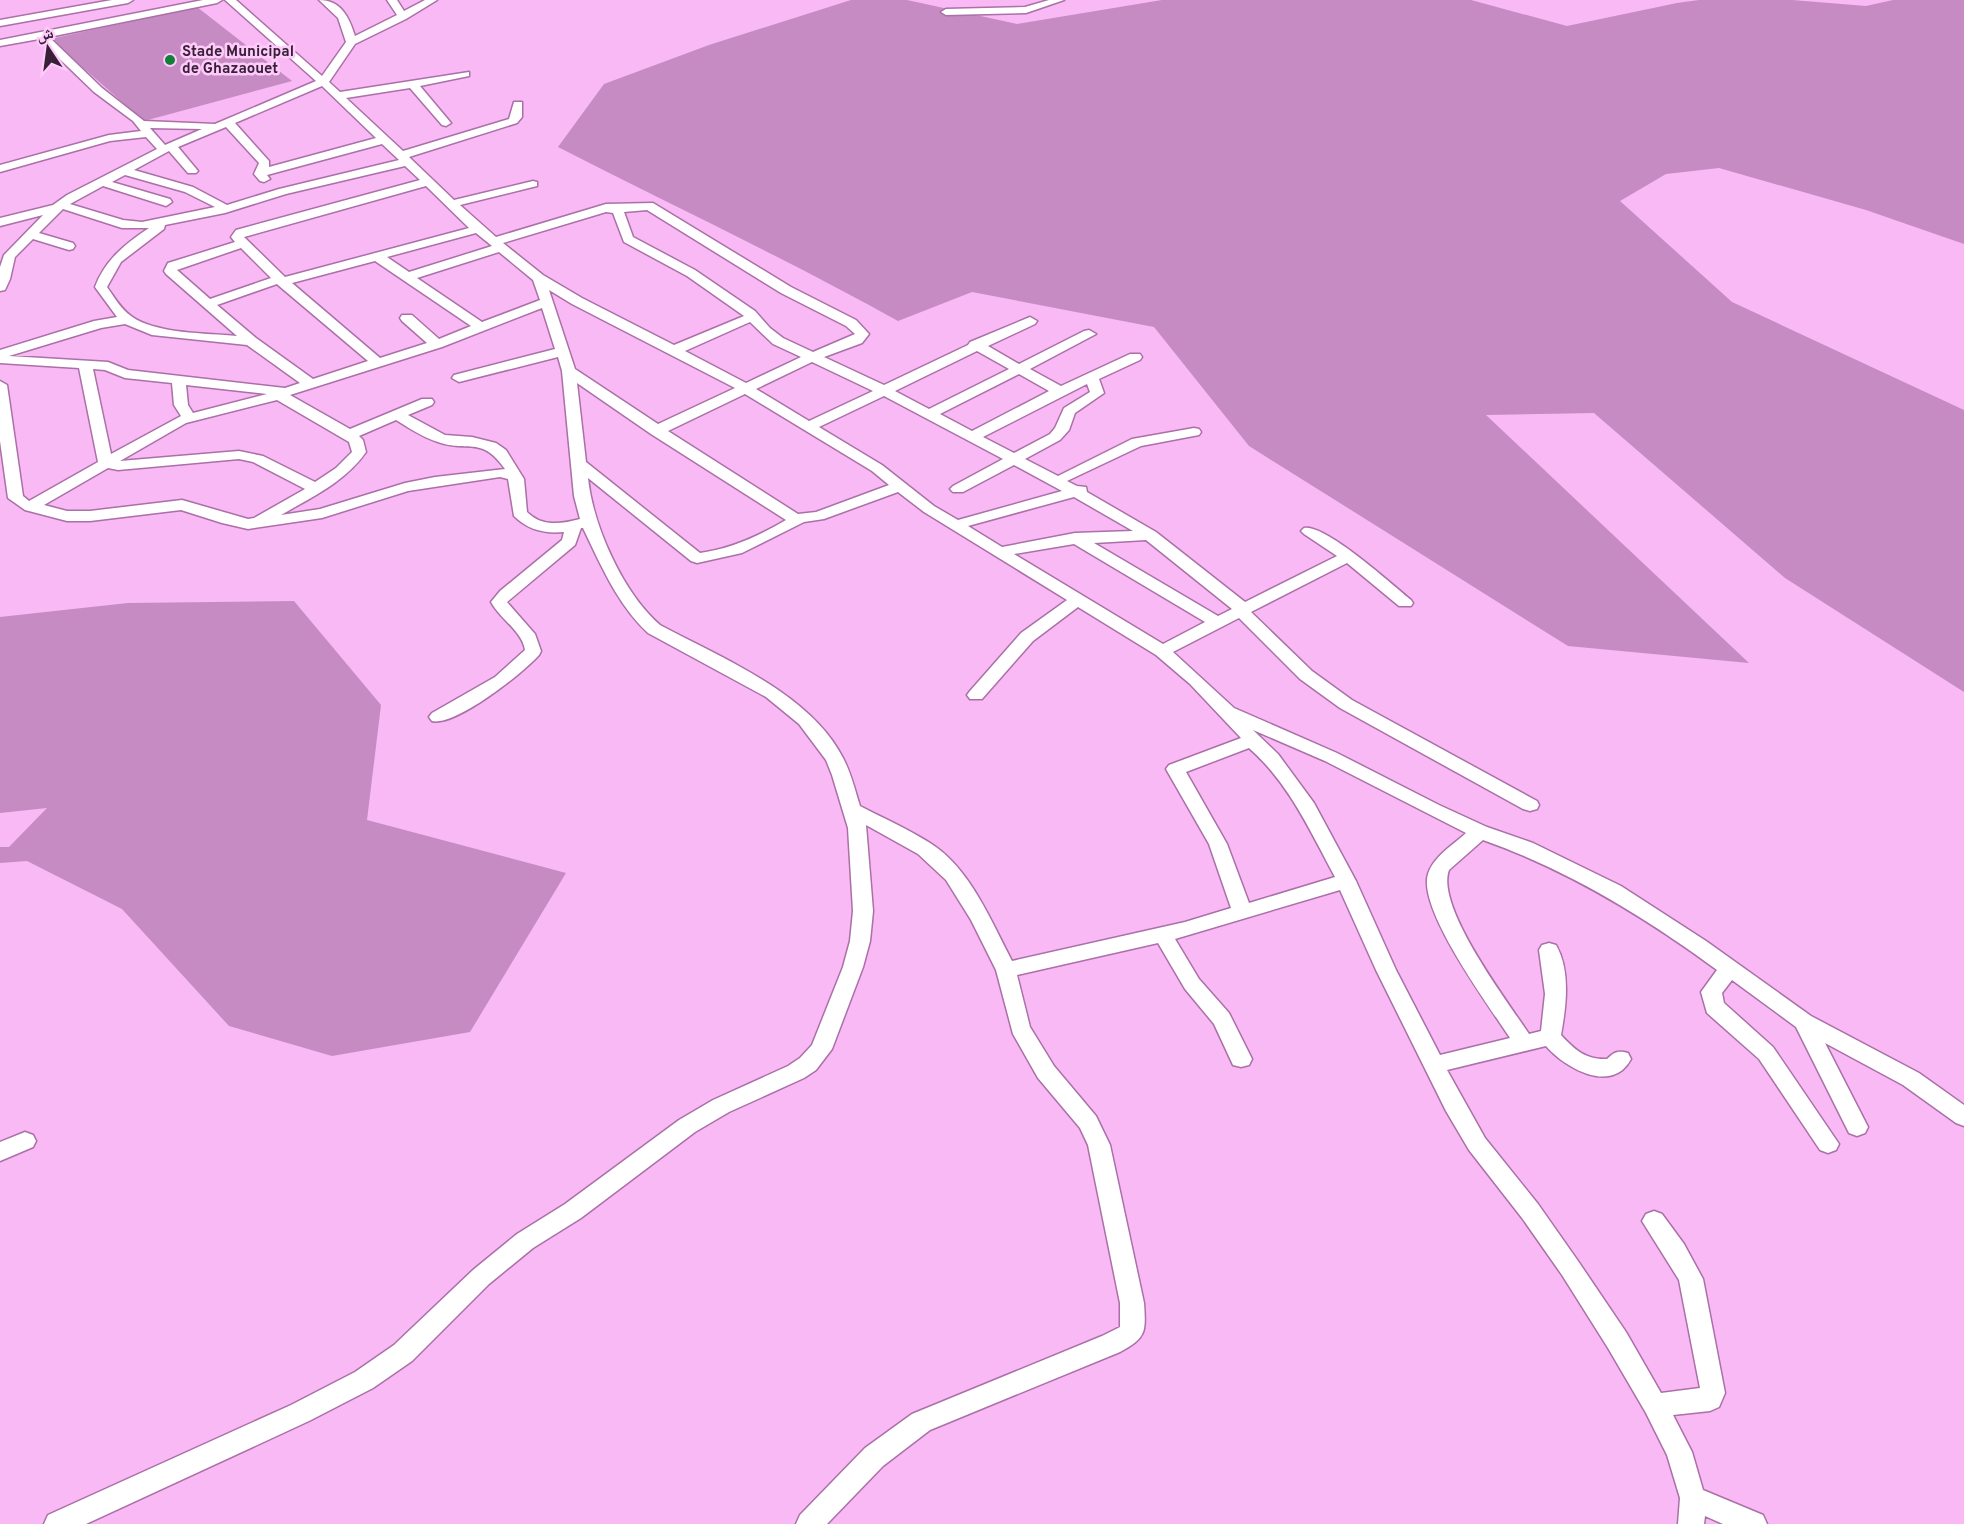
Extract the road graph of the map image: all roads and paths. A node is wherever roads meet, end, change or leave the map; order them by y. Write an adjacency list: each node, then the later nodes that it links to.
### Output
1 (128, 0): 8 (street)
2 (218, 0): 12 (street)
3 (230, 0): 16 (street)
4 (324, 0): 13 (street)
5 (392, 0): 10 (street)
6 (432, 0): 10 (street)
7 (1059, 0): 9 (street)
8 (94, 3): 11 (street)
9 (946, 12)
10 (403, 17): 13 (street)
11 (0, 23)
12 (42, 36): 14 (street); 22 (street)
13 (351, 42): 16 (street)
14 (0, 43)
15 (465, 74): 17 (street)
16 (323, 82): 18 (street); 21 (street)
17 (413, 84): 18 (street); 20 (street)
18 (336, 96): 23 (street)
19 (518, 104): 25 (street)
20 (446, 123)
21 (225, 124): 22 (street); 24 (street); 29 (street)
22 (145, 129): 24 (street); 26 (street)
23 (382, 140): 25 (street); 29 (street)
24 (168, 148): 27 (street); 28 (street)
25 (403, 159): 31 (street); 33 (street)
26 (0, 169)
27 (124, 171): 30 (street); 37 (street)
28 (192, 171)
29 (260, 173): 33 (street)
30 (101, 182): 34 (street); 36 (street)
31 (427, 182): 35 (street); 43 (street)
32 (533, 184): 35 (street)
33 (283, 191): 37 (street)
34 (166, 202)
35 (451, 204): 41 (street)
36 (59, 206): 39 (street); 40 (street); 42 (street)
37 (225, 209): 40 (street)
38 (612, 209): 44 (street); 55 (street); 66 (street)
39 (0, 222)
40 (167, 222): 57 (street)
41 (478, 229): 44 (street); 46 (street)
42 (31, 235): 45 (street); 47 (street)
43 (243, 243): 50 (street); 53 (street)
44 (497, 245): 48 (street); 49 (street)
45 (69, 246)
46 (377, 256): 48 (street); 50 (street)
47 (4, 261): 51 (street)
48 (406, 277): 59 (street)
49 (539, 278): 52 (street); 54 (street)
50 (281, 281): 53 (street); 70 (street)
51 (0, 287)
52 (571, 297): 54 (street); 64 (street)
53 (208, 304): 61 (street)
54 (549, 304): 59 (street); 69 (street)
55 (752, 317): 64 (street); 66 (street)
56 (406, 318): 62 (street)
57 (127, 320): 61 (street); 65 (street)
58 (1030, 321): 63 (street)
59 (479, 326): 62 (street)
60 (1089, 334): 72 (street)
61 (252, 341): 76 (street)
62 (437, 344): 70 (street)
63 (975, 345): 72 (street); 78 (street)
64 (675, 350): 79 (street)
65 (0, 354)
66 (812, 357): 78 (street); 79 (street)
67 (1135, 357): 73 (street)
68 (0, 359): 71 (street)
69 (566, 361): 74 (street); 88 (street); 94 (street)
70 (377, 362): 76 (street)
71 (85, 364): 75 (street); 93 (street)
72 (1017, 368): 80 (street); 84 (street)
73 (1091, 377): 80 (street); 92 (street)
74 (459, 378)
75 (179, 380): 81 (street); 86 (street)
76 (311, 384): 81 (street)
77 (0, 386): 83 (street)
78 (888, 388): 84 (street); 87 (street)
79 (747, 389): 87 (street); 88 (street)
80 (1060, 391): 91 (street)
81 (284, 393): 86 (street); 90 (street)
82 (427, 402): 85 (street)
83 (2, 411): 101 (street)
84 (932, 412): 91 (street)
85 (396, 415): 90 (street); 95 (street)
86 (189, 417): 93 (street)
87 (808, 427): 97 (street)
88 (656, 431): 102 (street)
89 (1194, 432): 96 (street)
90 (349, 435): 98 (street)
91 (975, 436): 92 (street)
92 (1016, 458): 96 (street); 99 (street); 100 (street)
93 (106, 463): 98 (street); 101 (street)
94 (579, 471): 102 (street); 104 (street)
95 (513, 475): 103 (street); 104 (street)
96 (1065, 477): 100 (street)
97 (900, 486): 102 (street); 105 (street)
98 (315, 488): 103 (street)
99 (958, 489)
100 (1082, 490): 105 (street); 107 (street)
101 (30, 507): 103 (street)
102 (799, 519)
103 (257, 523)
104 (581, 524): 118 (street); 121 (street)
105 (956, 525): 109 (street)
106 (1309, 531): 110 (street)
107 (1155, 535): 108 (street); 113 (street)
108 (1075, 538): 109 (street); 114 (street)
109 (1001, 552): 111 (street)
110 (1348, 556): 112 (street); 113 (street)
111 (1079, 599): 115 (street); 116 (street)
112 (1405, 603)
113 (1246, 608): 114 (street); 120 (street)
114 (1218, 623): 115 (street)
115 (1161, 651): 117 (street)
116 (976, 695)
117 (1229, 713): 119 (street); 122 (street)
118 (438, 717)
119 (1252, 740): 123 (street); 124 (street)
120 (1530, 805)
121 (852, 810): 128 (street); 143 (street)
122 (1480, 832): 127 (street); 131 (street)
123 (1346, 881): 124 (street); 134 (street)
124 (1243, 913): 125 (street)
125 (1162, 933): 128 (street); 132 (street)
126 (1549, 950): 130 (street)
127 (1729, 969): 129 (street); 138 (street)
128 (1006, 970): 144 (street)
129 (1804, 1022): 135 (street); 136 (street)
130 (1550, 1037): 131 (street); 133 (street)
131 (1524, 1043): 134 (street)
132 (1241, 1059)
133 (1620, 1059)
134 (1434, 1065): 141 (street)
135 (1964, 1117)
136 (1857, 1128)
137 (25, 1141): 139 (street)
138 (1828, 1144)
139 (0, 1152)
140 (1653, 1221): 141 (street)
141 (1655, 1405): 142 (street)
142 (1693, 1498): 145 (street); 146 (street)
143 (57, 1524)
144 (809, 1524)
145 (1691, 1524)
146 (1754, 1524)

